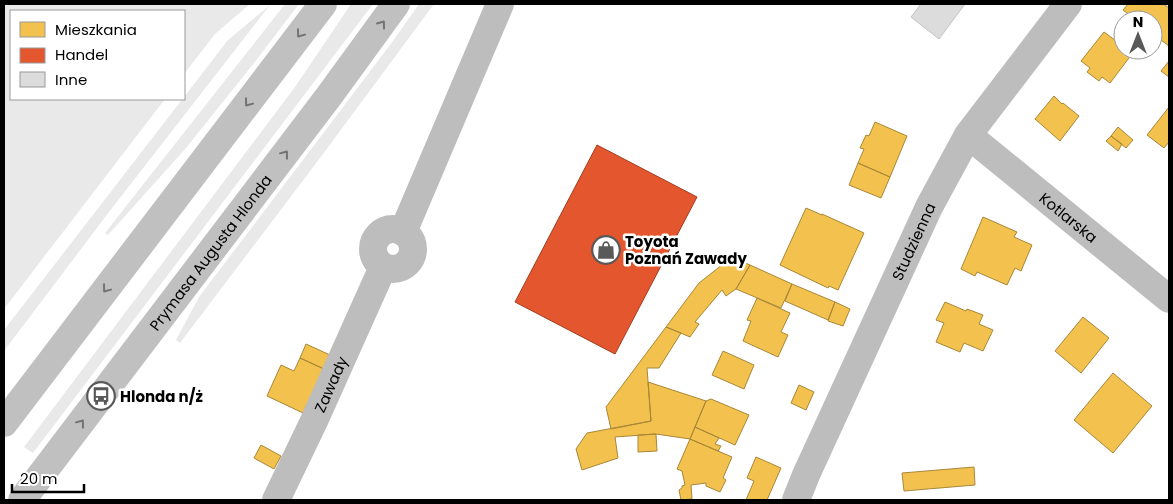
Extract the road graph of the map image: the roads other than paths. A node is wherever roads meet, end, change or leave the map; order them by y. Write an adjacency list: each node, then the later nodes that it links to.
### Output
1 (323, 4): 7 (main road, one-way to 7)
2 (396, 4): 8 (main road, Prymasa Augusta Hlonda, one-way to 2)
3 (500, 4): 9 (street, Zawady)
4 (1068, 4): 5 (street, Studzienna)
5 (968, 135): 6 (street, Kotlarska); 10 (street, Studzienna)
6 (1169, 299)
7 (4, 423)
8 (22, 500)
9 (276, 500)
10 (796, 500)

